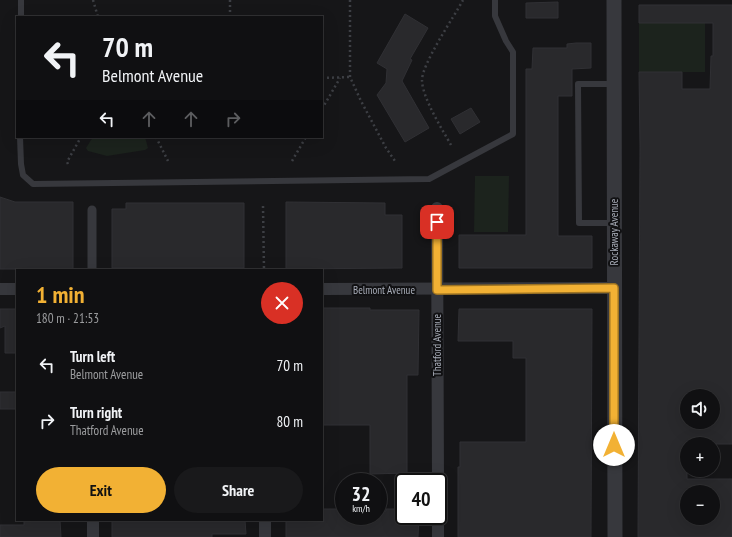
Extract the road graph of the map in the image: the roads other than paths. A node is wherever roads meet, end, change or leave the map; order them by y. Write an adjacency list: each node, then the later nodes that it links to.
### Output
1 (21, 0): 4 (lane)
2 (495, 0): 6 (lane)
3 (614, 0): 5 (street, Rockaway Avenue)
4 (21, 16)
5 (614, 84): 9 (street, Rockaway Avenue); 9 (lane)
6 (20, 138)
7 (437, 208): 15 (street, Thatford Avenue)
8 (92, 210): 10 (street)
9 (614, 223): 11 (street, Rockaway Avenue)
10 (92, 269)
11 (614, 288): 15 (street, Belmont Avenue); 23 (street, Rockaway Avenue)
12 (0, 289): 13 (street)
13 (16, 289)
14 (323, 289): 15 (street, Belmont Avenue)
15 (437, 290): 16 (street, Thatford Avenue)
16 (438, 473)
17 (93, 521): 20 (street)
18 (265, 521): 21 (street)
19 (438, 525): 22 (street)
20 (93, 537)
21 (265, 537)
22 (438, 537)
23 (615, 537)

